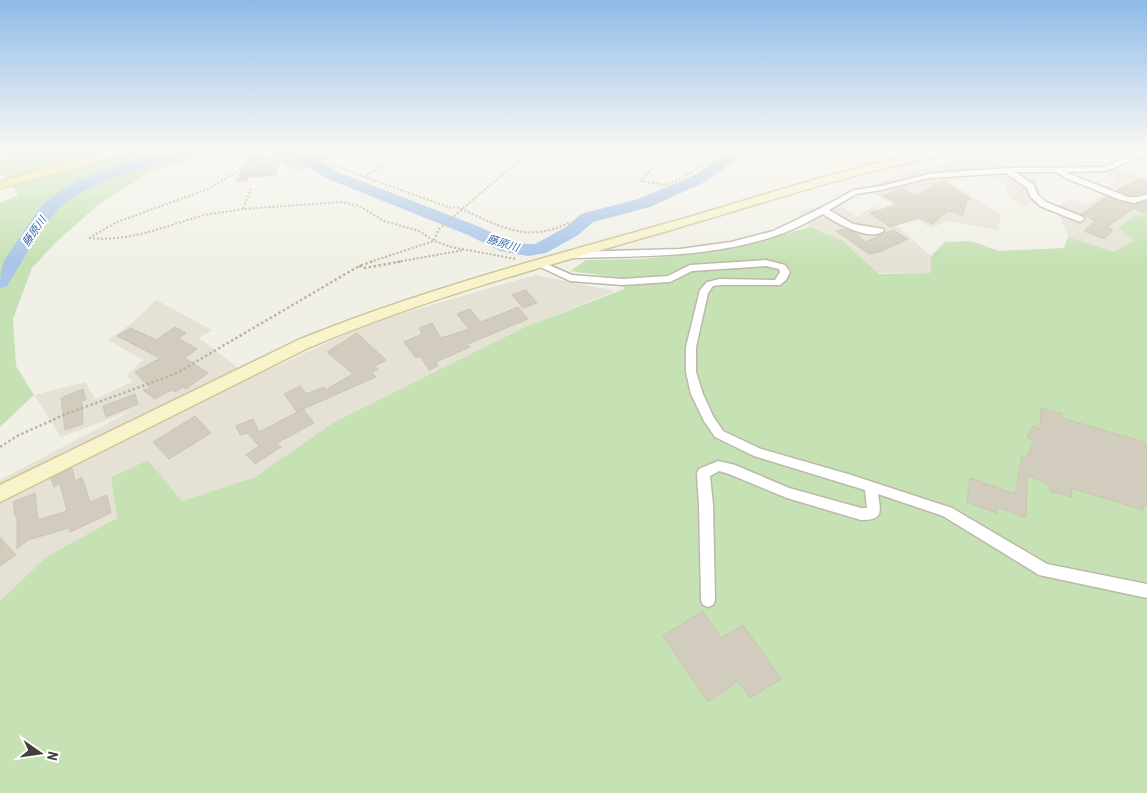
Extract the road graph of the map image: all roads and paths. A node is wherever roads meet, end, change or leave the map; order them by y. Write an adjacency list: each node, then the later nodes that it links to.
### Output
1 (211, 187): 10 (path)
2 (393, 187): 11 (path)
3 (488, 187): 11 (path)
4 (807, 187): 18 (street)
5 (886, 187): 12 (street)
6 (1031, 187): 13 (street)
7 (1093, 187): 9 (street)
8 (251, 188): 10 (path)
9 (1146, 196)
10 (243, 209): 16 (path)
11 (462, 209): 14 (path); 16 (path)
12 (824, 210): 15 (street); 18 (street)
13 (1080, 219)
14 (570, 222)
15 (880, 231)
16 (434, 241): 17 (path); 20 (path)
17 (465, 250): 19 (path); 20 (path)
18 (573, 255): 19 (street)
19 (539, 264): 22 (street); 23 (street)
20 (358, 266): 21 (path)
21 (0, 447)
22 (871, 488): 24 (street); 25 (street)
23 (0, 494)
24 (1147, 591)
25 (708, 600)

